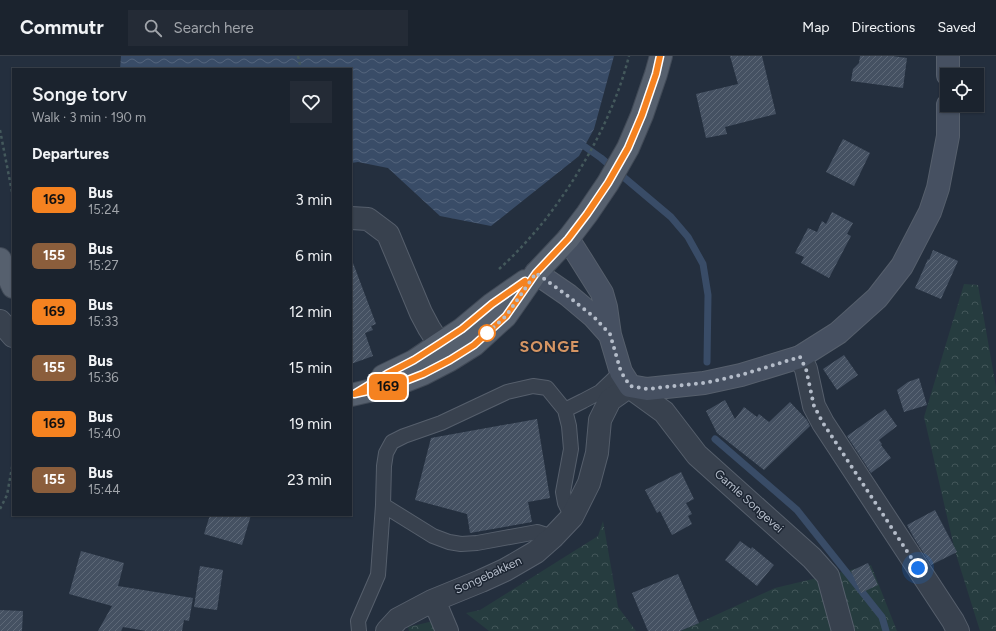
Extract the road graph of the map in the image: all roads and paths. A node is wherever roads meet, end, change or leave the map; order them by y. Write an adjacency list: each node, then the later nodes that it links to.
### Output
1 (298, 56): 5 (path)
2 (629, 56): 13 (path)
3 (660, 56): 11 (main road)
4 (948, 56): 6 (main road)
5 (301, 68)
6 (948, 68)
7 (948, 112): 20 (main road)
8 (0, 130): 9 (path)
9 (12, 192)
10 (352, 218): 19 (street)
11 (568, 239): 14 (main road); 17 (main road)
12 (0, 259): 15 (main road)
13 (495, 272)
14 (536, 273): 17 (main road); 19 (main road)
15 (12, 285)
16 (0, 320): 18 (street)
17 (610, 334): 21 (main road)
18 (12, 335)
19 (444, 352): 22 (main road)
20 (800, 357): 21 (main road); 34 (street)
21 (626, 379): 23 (lane); 27 (street, Songebakken); 33 (street, Gamle Songevei)
22 (352, 395)
23 (565, 410): 25 (lane); 27 (lane)
24 (12, 467): 26 (path)
25 (383, 505): 28 (lane); 30 (lane)
26 (0, 510)
27 (572, 517): 28 (street, Songebakken)
28 (553, 537): 29 (street, Songebakken)
29 (432, 601): 31 (street, Songebakken); 32 (street)
30 (358, 631)
31 (386, 631)
32 (447, 631)
33 (843, 631)
34 (958, 631)

